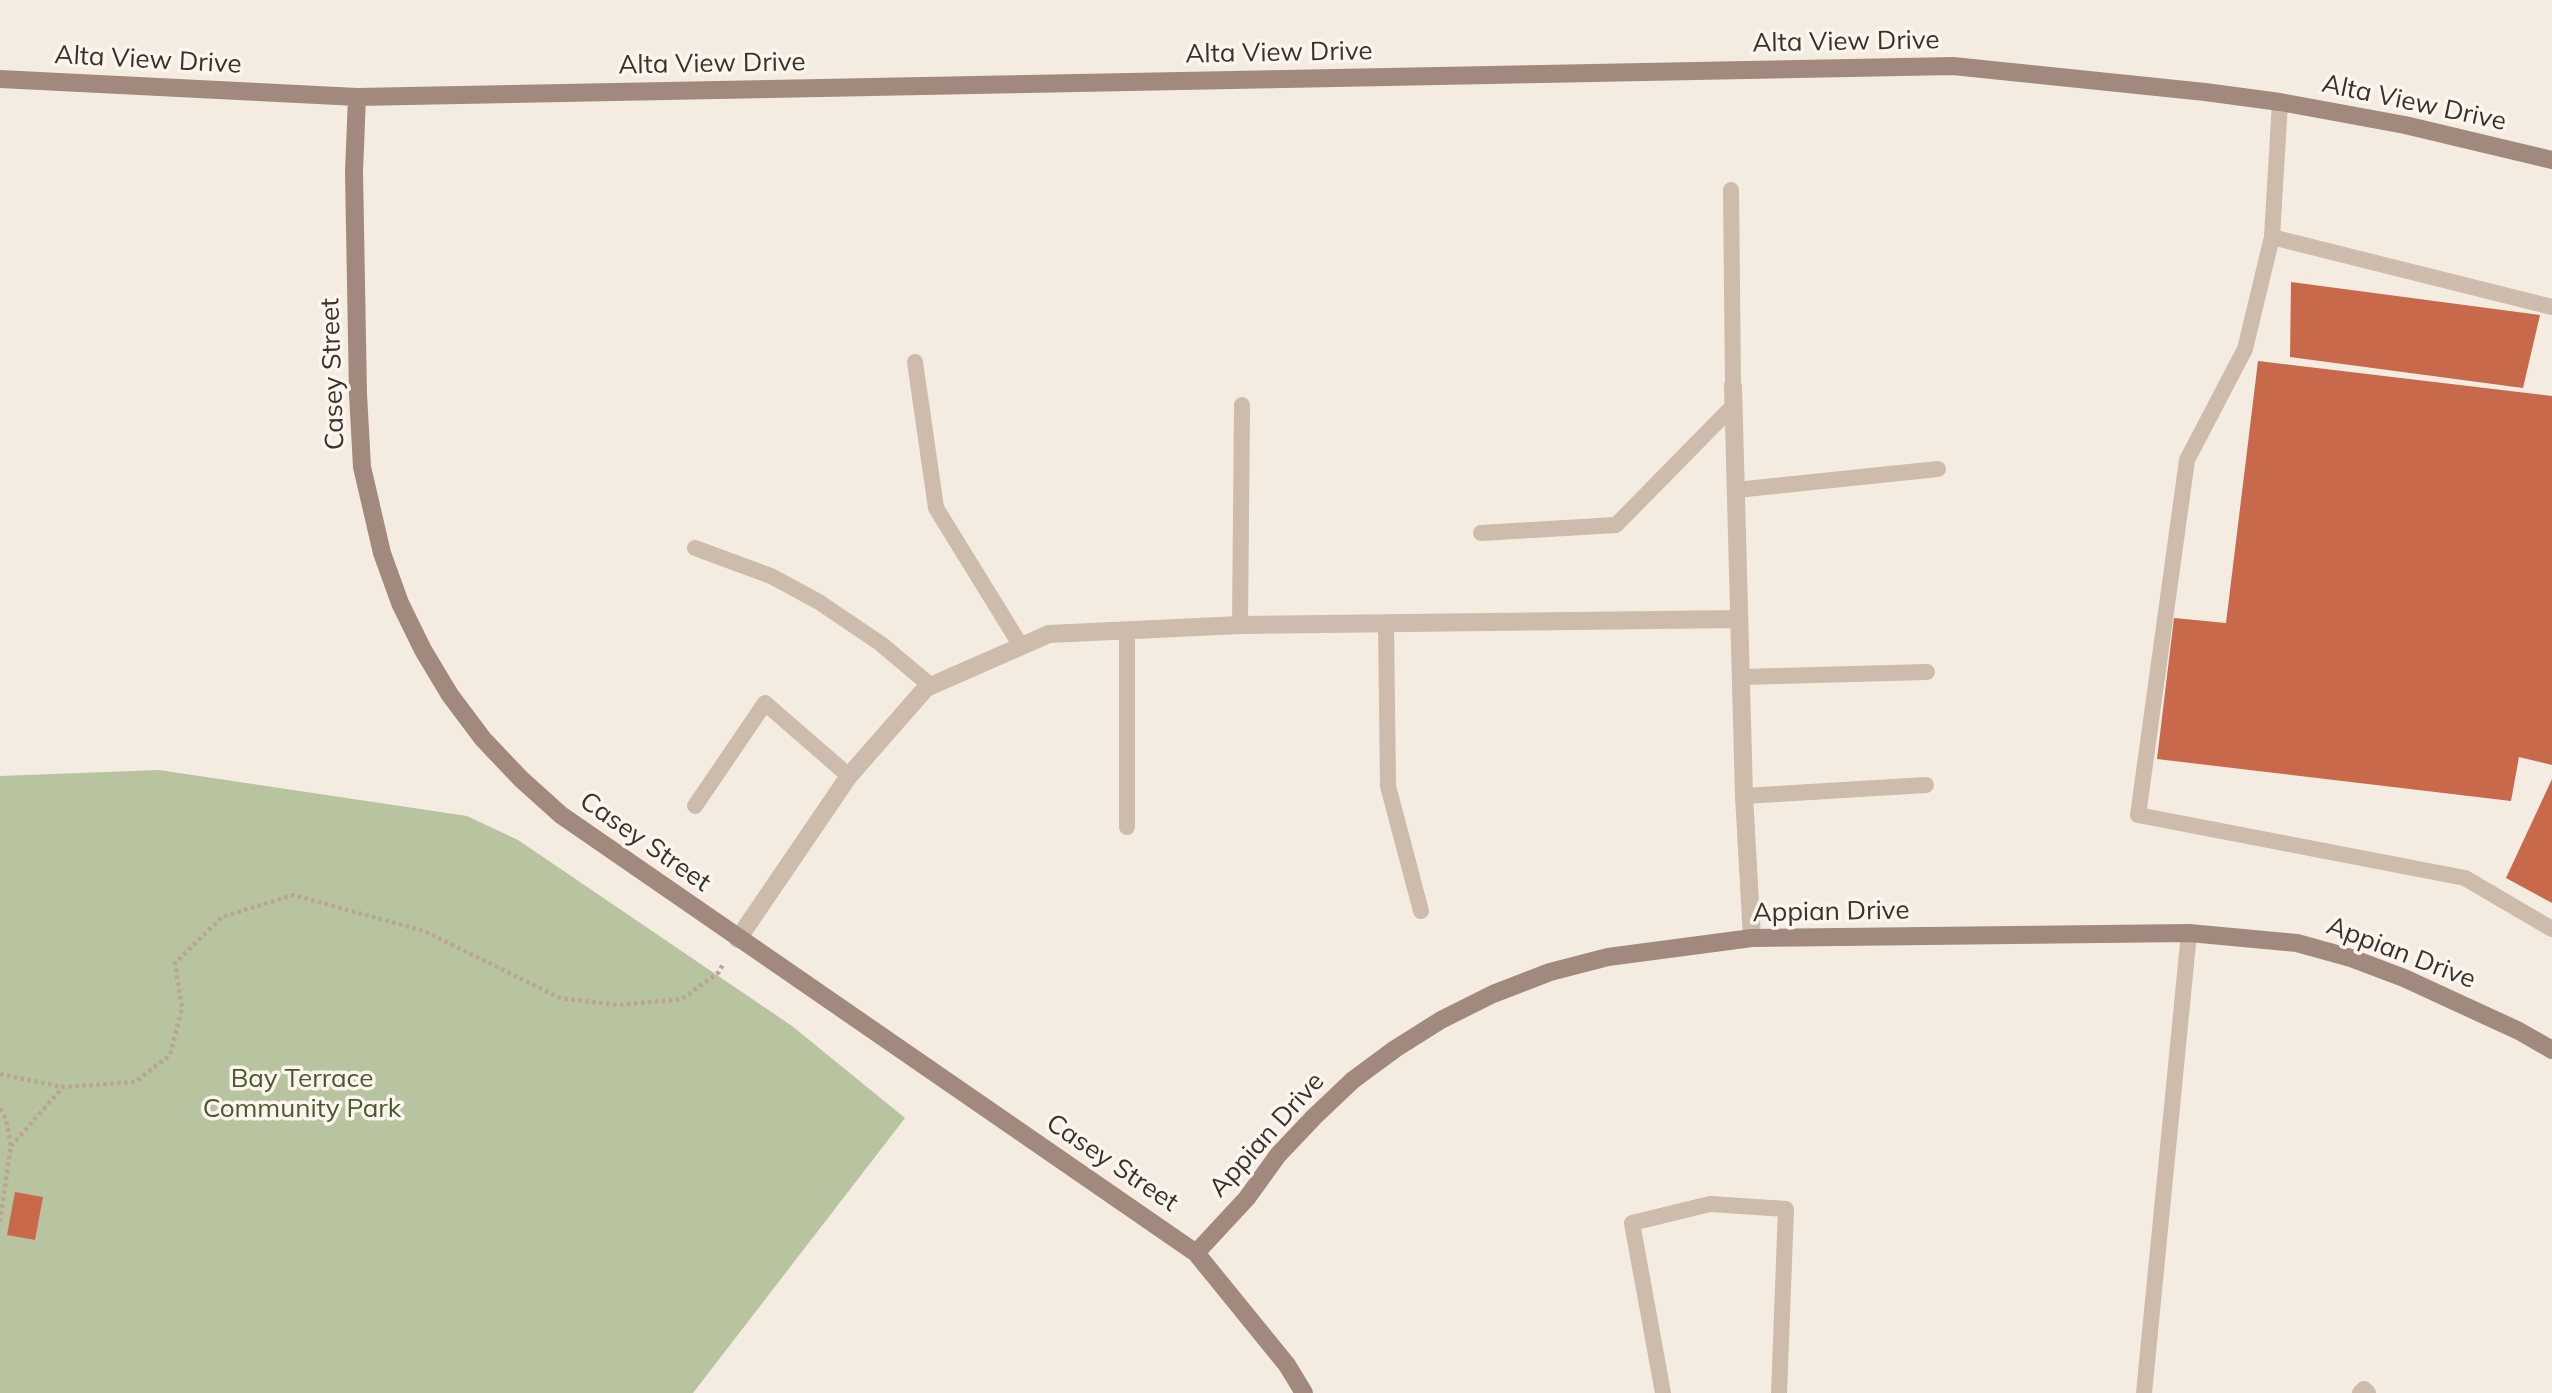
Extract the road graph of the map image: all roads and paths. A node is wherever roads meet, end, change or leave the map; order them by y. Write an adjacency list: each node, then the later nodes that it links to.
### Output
1 (0, 79): 2 (street, Alta View Drive)
2 (357, 97): 3 (street, Alta View Drive); 33 (street, Casey Street)
3 (2280, 102): 4 (street, Alta View Drive); 6 (lane)
4 (2552, 160)
5 (1731, 190): 9 (lane)
6 (2272, 237): 7 (lane); 30 (lane)
7 (2552, 307)
8 (915, 362): 20 (lane)
9 (1733, 386): 11 (street)
10 (1242, 405): 18 (lane)
11 (1734, 405): 13 (street); 14 (lane)
12 (1938, 469): 13 (lane)
13 (1736, 490): 16 (street)
14 (1481, 533)
15 (695, 548): 23 (lane)
16 (1739, 619): 17 (street); 22 (street)
17 (1386, 623): 18 (street); 29 (lane)
18 (1241, 625): 19 (street)
19 (1127, 631): 20 (street); 28 (lane)
20 (1021, 646): 23 (street)
21 (1927, 673): 22 (lane)
22 (1741, 677): 26 (street)
23 (931, 686): 24 (street)
24 (849, 776): 27 (lane); 33 (street)
25 (1926, 785): 26 (lane)
26 (1744, 796): 32 (street)
27 (695, 806)
28 (1127, 827)
29 (1421, 911)
30 (2552, 929)
31 (2189, 933): 32 (street, Appian Drive); 34 (street, Appian Drive); 44 (lane)
32 (1752, 938): 40 (street, Appian Drive)
33 (738, 939): 36 (path); 40 (street, Casey Street)
34 (2552, 1050)
35 (0, 1074): 36 (path)
36 (63, 1087): 38 (path)
37 (0, 1109): 38 (path)
38 (11, 1146): 39 (path)
39 (0, 1220)
40 (1196, 1252): 41 (street, Casey Street)
41 (1304, 1393)
42 (1663, 1393): 43 (lane)
43 (1779, 1393)
44 (2144, 1393)
45 (2360, 1393): 46 (lane)
46 (2368, 1393)

